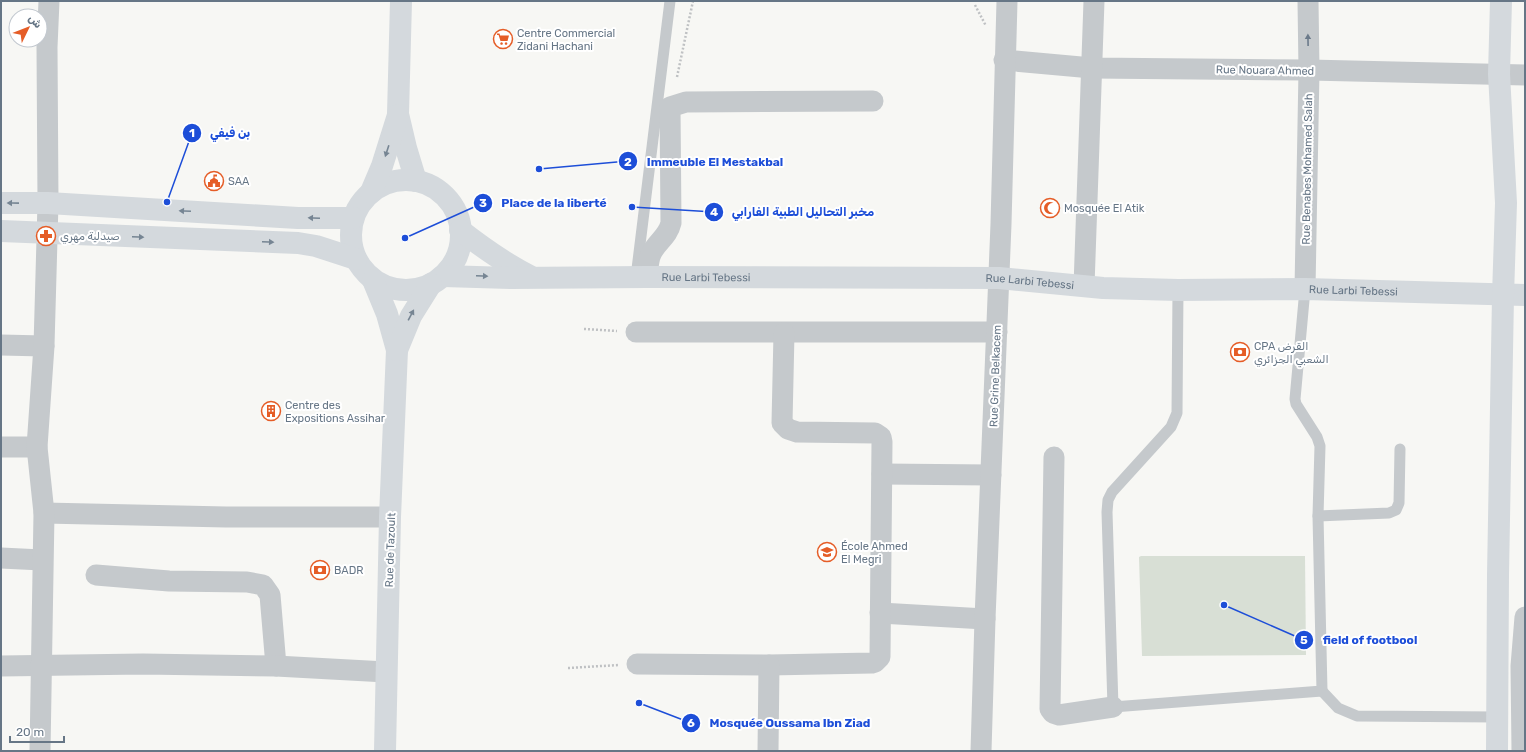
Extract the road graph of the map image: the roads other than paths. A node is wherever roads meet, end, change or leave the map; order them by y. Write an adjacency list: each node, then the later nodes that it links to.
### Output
1 (49, 1): 18 (street)
2 (401, 1): 14 (main road)
3 (670, 1): 24 (lane)
4 (1007, 1): 8 (street, Rue Grine Belkacem)
5 (1094, 1): 9 (street)
6 (1308, 1): 10 (street, Rue Benabes Mohamed Salah, one-way to 6)
7 (1501, 1): 11 (main road)
8 (1004, 60): 9 (street, Rue Nouara Ahmed); 26 (street, Rue Grine Belkacem)
9 (1092, 68): 10 (street, Rue Nouara Ahmed); 29 (street)
10 (1309, 70): 11 (street, Rue Nouara Ahmed); 30 (street, Rue Benabes Mohamed Salah)
11 (1499, 74): 12 (street, Rue Nouara Ahmed); 32 (main road)
12 (1525, 74)
13 (873, 101): 24 (street)
14 (398, 114): 15 (main road); 16 (main road, one-way to 16)
15 (416, 182): 16 (main road); 20 (main road)
16 (371, 192): 19 (main road)
17 (1, 203): 18 (main road, one-way to 17)
18 (48, 203): 19 (main road, one-way to 18); 22 (street)
19 (354, 218): 23 (main road)
20 (460, 230): 25 (main road, Rue Larbi Tebessi); 28 (main road)
21 (1, 231): 22 (main road)
22 (47, 234): 23 (main road, one-way to 23); 38 (street)
23 (356, 259): 27 (main road)
24 (642, 277): 25 (main road, Rue Larbi Tebessi); 26 (main road, Rue Larbi Tebessi)
25 (535, 278): 28 (main road, Rue Larbi Tebessi, one-way to 25)
26 (999, 278): 29 (main road, Rue Larbi Tebessi); 35 (street, Rue Grine Belkacem)
27 (373, 280): 28 (main road); 39 (main road, Rue de Tazoult)
28 (437, 280): 39 (main road, Rue de Tazoult, one-way to 28)
29 (1084, 286): 31 (main road, Rue Larbi Tebessi)
30 (1306, 289): 31 (main road, Rue Larbi Tebessi); 32 (main road, Rue Larbi Tebessi); 47 (lane)
31 (1178, 290): 63 (lane)
32 (1503, 296): 33 (main road, Rue Larbi Tebessi); 64 (main road)
33 (1525, 296)
34 (636, 332): 36 (street)
35 (997, 332): 36 (street); 45 (street, Rue Grine Belkacem)
36 (784, 333): 44 (street)
37 (1, 344): 38 (street)
38 (44, 346): 41 (street)
39 (397, 350): 48 (main road, Rue de Tazoult)
40 (1, 447): 41 (street)
41 (37, 447): 46 (street)
42 (1400, 449): 47 (lane)
43 (1054, 457): 63 (street)
44 (882, 474): 45 (street); 52 (street)
45 (991, 475): 54 (street, Rue Grine Belkacem)
46 (44, 513): 48 (street); 50 (street)
47 (1318, 516): 61 (lane)
48 (390, 517): 60 (main road, Rue de Tazoult)
49 (1, 558): 50 (street)
50 (42, 560): 58 (street)
51 (96, 576): 59 (street)
52 (880, 613): 54 (street); 56 (street)
53 (1525, 616): 62 (street)
54 (985, 619): 68 (street, Rue Grine Belkacem)
55 (637, 664): 56 (street)
56 (769, 665): 67 (street)
57 (1, 666): 58 (street)
58 (42, 666): 59 (street); 65 (street)
59 (276, 666): 60 (street)
60 (386, 672): 66 (main road, Rue de Tazoult)
61 (1322, 691): 63 (lane); 64 (lane)
62 (1523, 693): 70 (street)
63 (1113, 707)
64 (1497, 717): 69 (main road)
65 (40, 751)
66 (385, 751)
67 (768, 751)
68 (981, 751)
69 (1497, 751)
70 (1522, 751)

